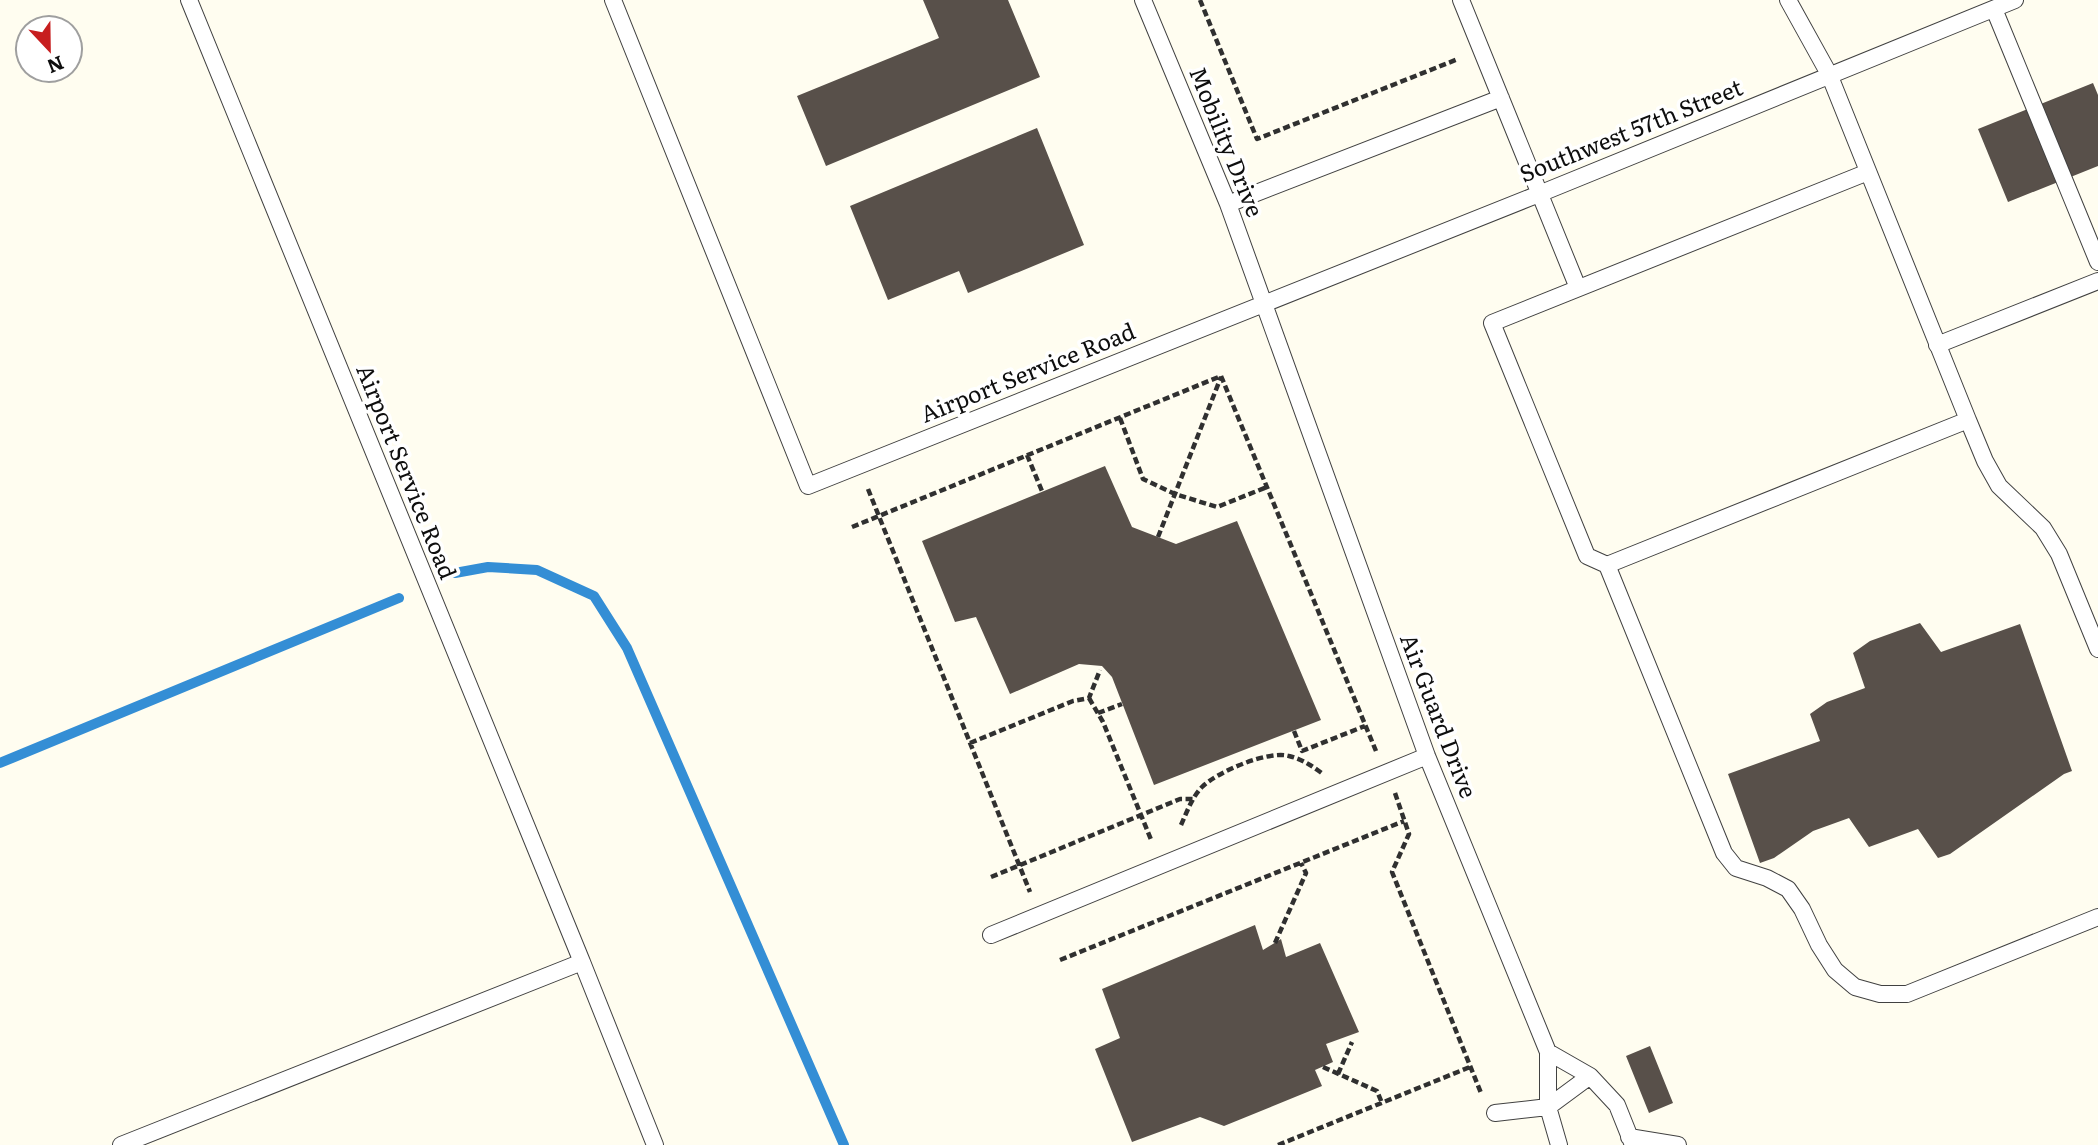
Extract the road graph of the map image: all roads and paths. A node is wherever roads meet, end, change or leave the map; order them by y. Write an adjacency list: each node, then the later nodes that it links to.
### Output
1 (189, 0): 57 (lane, Airport Service Road)
2 (613, 0): 18 (lane, Airport Service Road)
3 (1143, 0): 14 (lane, Mobility Drive)
4 (1200, 0): 9 (path)
5 (1461, 0): 11 (lane)
6 (1788, 0): 10 (lane)
7 (2015, 0): 8 (lane, Southwest 57th Street)
8 (1994, 9): 10 (lane, Southwest 57th Street); 15 (lane)
9 (1458, 59)
10 (1829, 74): 12 (lane); 13 (lane, Southwest 57th Street)
11 (1501, 98): 13 (lane); 14 (lane)
12 (1868, 172): 17 (lane); 19 (lane)
13 (1539, 194): 17 (lane); 18 (lane, Southwest 57th Street)
14 (1228, 204): 18 (lane, Mobility Drive)
15 (2098, 262)
16 (2098, 281): 19 (lane)
17 (1578, 288): 31 (lane)
18 (1264, 303): 40 (lane, Air Guard Drive)
19 (1937, 345): 22 (lane)
20 (1221, 376): 21 (path); 24 (path); 27 (path)
21 (1120, 418): 23 (path); 27 (path)
22 (1968, 420): 31 (lane); 32 (lane)
23 (1027, 455): 26 (path); 28 (path)
24 (1267, 487): 27 (path); 39 (path)
25 (868, 489): 28 (path)
26 (1042, 491)
27 (1175, 494): 30 (path)
28 (879, 517): 29 (path); 38 (path)
29 (852, 527)
30 (1158, 537)
31 (1607, 565): 53 (lane)
32 (2098, 649)
33 (1100, 670): 34 (path)
34 (1089, 698): 36 (path); 38 (path)
35 (1122, 704): 36 (path)
36 (1098, 713): 45 (path)
37 (1294, 731): 39 (path)
38 (970, 743): 50 (path)
39 (1301, 751): 41 (path)
40 (1427, 756): 54 (lane); 59 (lane, Air Guard Drive)
41 (1299, 759): 42 (path); 44 (path)
42 (1324, 775)
43 (1394, 791): 46 (path)
44 (1193, 799): 45 (path); 47 (path)
45 (1141, 817): 48 (path); 50 (path)
46 (1404, 821): 49 (path); 61 (path)
47 (1181, 825)
48 (1152, 842)
49 (1301, 863): 55 (path); 56 (path)
50 (1020, 866): 51 (path); 52 (path)
51 (991, 877)
52 (1030, 892)
53 (2098, 917)
54 (991, 935)
55 (1275, 943)
56 (1060, 960)
57 (582, 962): 69 (lane); 70 (lane, Airport Service Road)
58 (1352, 1042): 62 (path)
59 (1548, 1052): 63 (lane); 66 (lane, Air Guard Drive)
60 (1323, 1067): 62 (path)
61 (1470, 1067): 64 (path); 65 (path)
62 (1338, 1074): 65 (path)
63 (1590, 1076): 66 (lane); 68 (lane)
64 (1481, 1094)
65 (1382, 1102): 71 (path)
66 (1548, 1107): 67 (lane); 72 (lane, Air Guard Drive)
67 (1495, 1113)
68 (1631, 1141): 73 (lane)
69 (121, 1145)
70 (655, 1145)
71 (1278, 1145)
72 (1559, 1145)
73 (1678, 1145)

